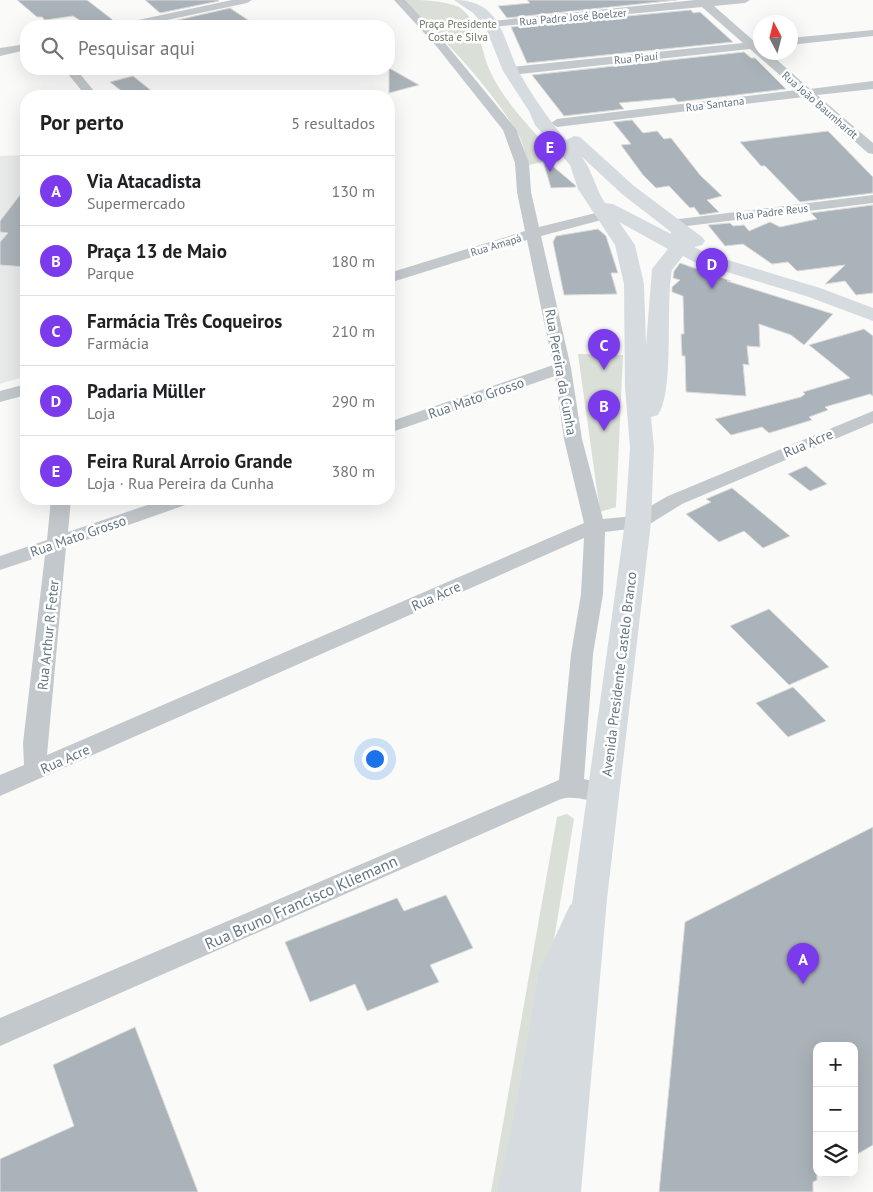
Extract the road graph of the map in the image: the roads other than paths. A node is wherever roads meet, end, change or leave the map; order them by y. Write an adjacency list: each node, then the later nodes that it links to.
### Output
1 (247, 0): 6 (street)
2 (399, 0): 25 (street, Rua Pereira da Cunha)
3 (461, 0): 7 (main road)
4 (745, 0): 5 (street, Rua Padre José Boelzer)
5 (703, 2): 7 (street, Rua Padre José Boelzer); 10 (street, Rua João Baumhardt)
6 (152, 20)
7 (492, 24): 15 (main road)
8 (873, 33): 9 (street)
9 (798, 41)
10 (753, 43)
11 (753, 46): 15 (street, Rua Piauí)
12 (20, 48): 13 (street)
13 (0, 52)
14 (772, 60): 19 (street, Rua João Baumhardt)
15 (511, 71): 20 (main road)
16 (75, 75): 18 (street)
17 (873, 85): 19 (street, Rua Santana)
18 (87, 90)
19 (806, 93): 20 (street, Rua Santana); 21 (street, Rua João Baumhardt)
20 (548, 119): 22 (main road); 24 (main road, Avenida Presidente Castelo Branco); 36 (main road)
21 (873, 150)
22 (628, 190): 24 (main road); 26 (main road)
23 (873, 199): 26 (street, Rua Padre Reus)
24 (595, 202): 25 (street, Rua Amapá); 26 (main road); 27 (main road, Avenida Presidente Castelo Branco)
25 (534, 233): 29 (street, Rua Amapá); 31 (street, Rua Pereira da Cunha)
26 (675, 240): 27 (main road); 28 (main road); 28 (main road); 36 (main road, Avenida Presidente Castelo Branco)
27 (625, 245): 36 (main road, Avenida Presidente Castelo Branco)
28 (757, 275): 30 (main road)
29 (395, 276)
30 (873, 315)
31 (562, 368): 35 (street, Rua Mato Grosso); 40 (street, Rua Pereira da Cunha)
32 (20, 391): 33 (street)
33 (0, 397)
34 (873, 416): 39 (street, Rua Acre)
35 (395, 426)
36 (642, 448): 39 (main road, Avenida Presidente Castelo Branco)
37 (61, 505): 41 (street, Rua Arthur R Feter)
38 (166, 505): 41 (street, Rua Mato Grosso)
39 (638, 522): 40 (street, Rua Acre); 46 (main road, Avenida Presidente Castelo Branco)
40 (595, 526): 43 (street, Rua Acre); 45 (street, Rua Pereira da Cunha)
41 (58, 542): 42 (street, Rua Mato Grosso); 43 (street, Rua Arthur R Feter)
42 (0, 563)
43 (36, 771): 44 (street, Rua Acre)
44 (0, 786)
45 (571, 786): 46 (street); 48 (street, Rua Bruno Francisco Kliemann)
46 (604, 793): 47 (main road, Avenida Presidente Castelo Branco)
47 (590, 899): 49 (main road, Avenida Presidente Castelo Branco); 52 (main road, Avenida Presidente Castelo Branco)
48 (0, 1032)
49 (536, 1106): 50 (main road, Avenida Presidente Castelo Branco); 51 (main road)
50 (518, 1192)
51 (535, 1192)
52 (560, 1192)

